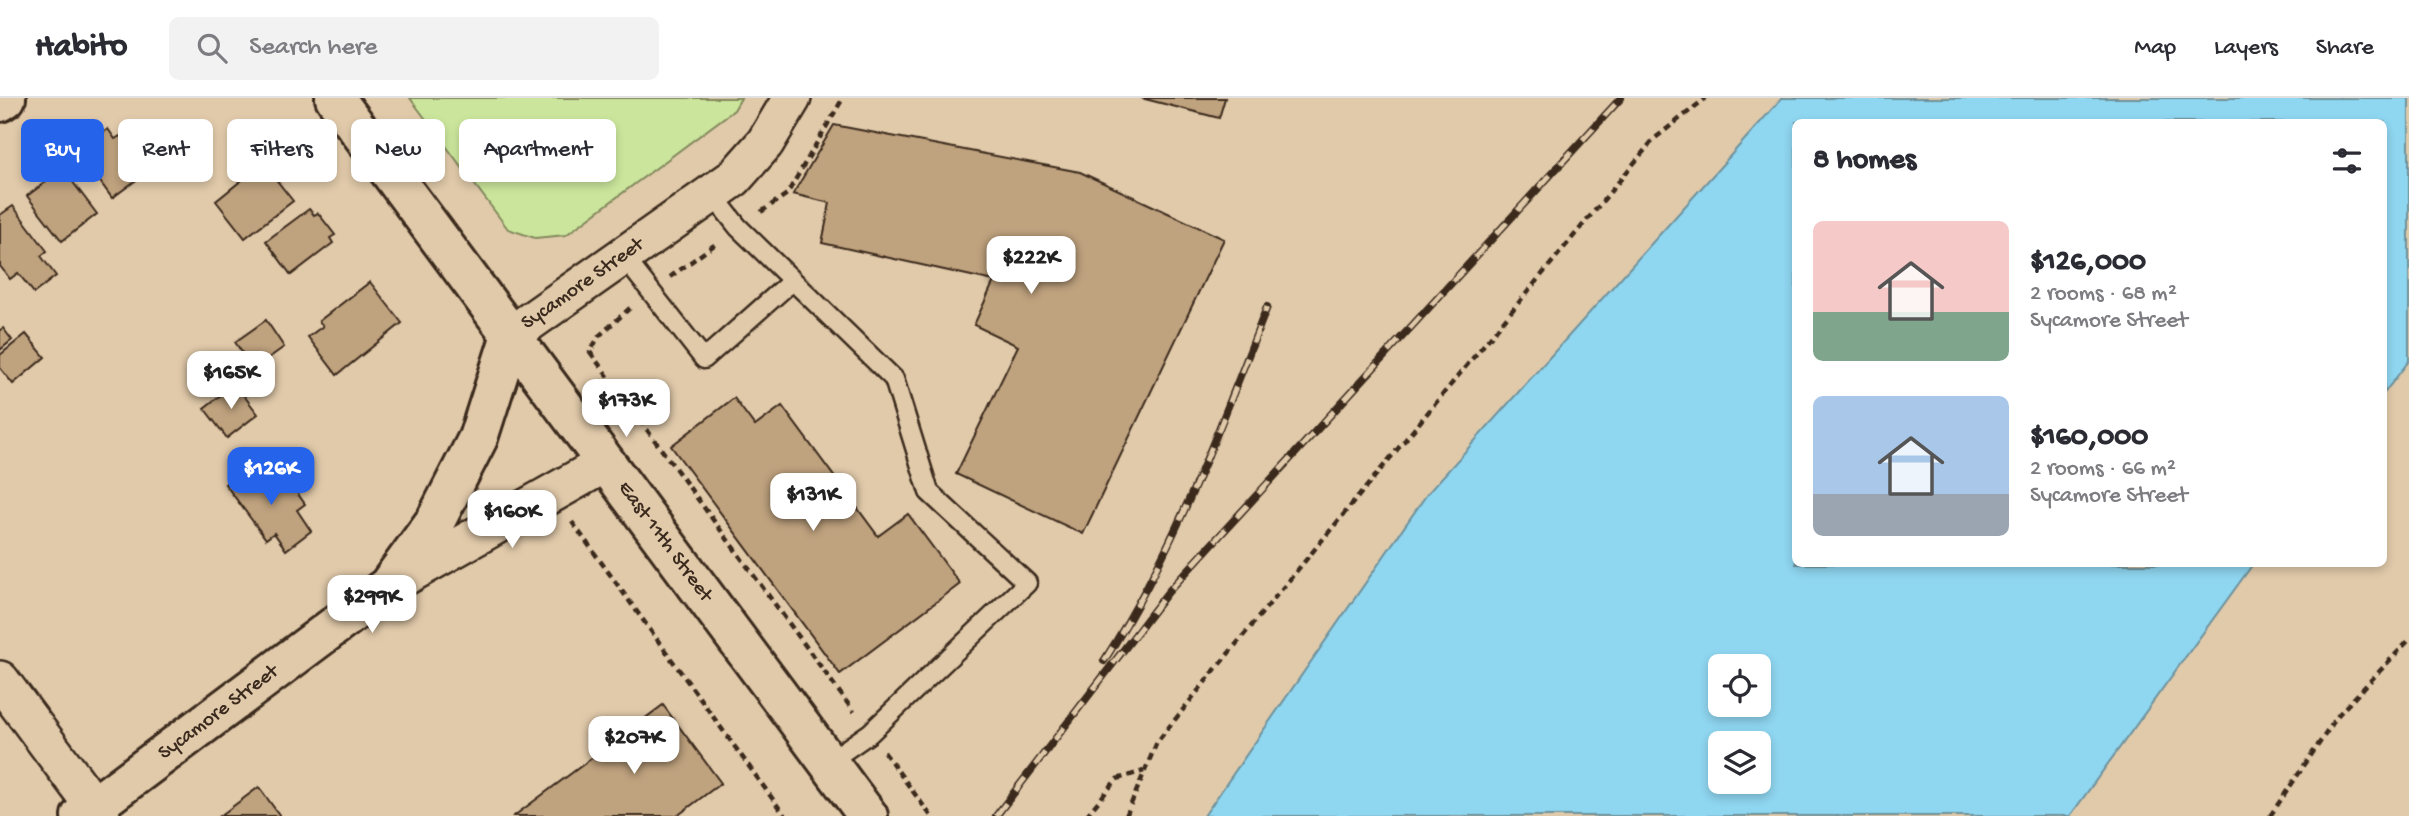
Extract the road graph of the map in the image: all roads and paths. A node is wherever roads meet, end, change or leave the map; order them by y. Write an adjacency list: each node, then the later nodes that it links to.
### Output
1 (6, 98): 6 (main road)
2 (335, 98): 12 (main road, East 11th Street)
3 (792, 98): 7 (street, Sycamore Street)
4 (843, 98): 8 (path)
5 (1706, 98): 20 (path)
6 (0, 102)
7 (712, 194): 8 (lane); 9 (street, Sycamore Street)
8 (738, 227): 10 (lane); 11 (path)
9 (623, 256): 11 (lane); 12 (street, Sycamore Street)
10 (792, 281): 11 (lane); 18 (lane)
11 (651, 292): 18 (path)
12 (511, 335): 13 (main road, East 11th Street); 15 (main road, Sycamore Street)
13 (606, 463): 14 (street, Sycamore Street); 19 (main road, East 11th Street)
14 (552, 494): 15 (street, Sycamore Street); 22 (path)
15 (388, 586): 21 (main road, Sycamore Street)
16 (2409, 640): 27 (path)
17 (0, 680): 21 (street)
18 (870, 733): 19 (lane); 24 (path)
19 (828, 762): 23 (main road, East 11th Street)
20 (1145, 771): 25 (path); 26 (path)
21 (92, 813)
22 (785, 816)
23 (868, 816)
24 (931, 816)
25 (1086, 816)
26 (1126, 816)
27 (2270, 816)

